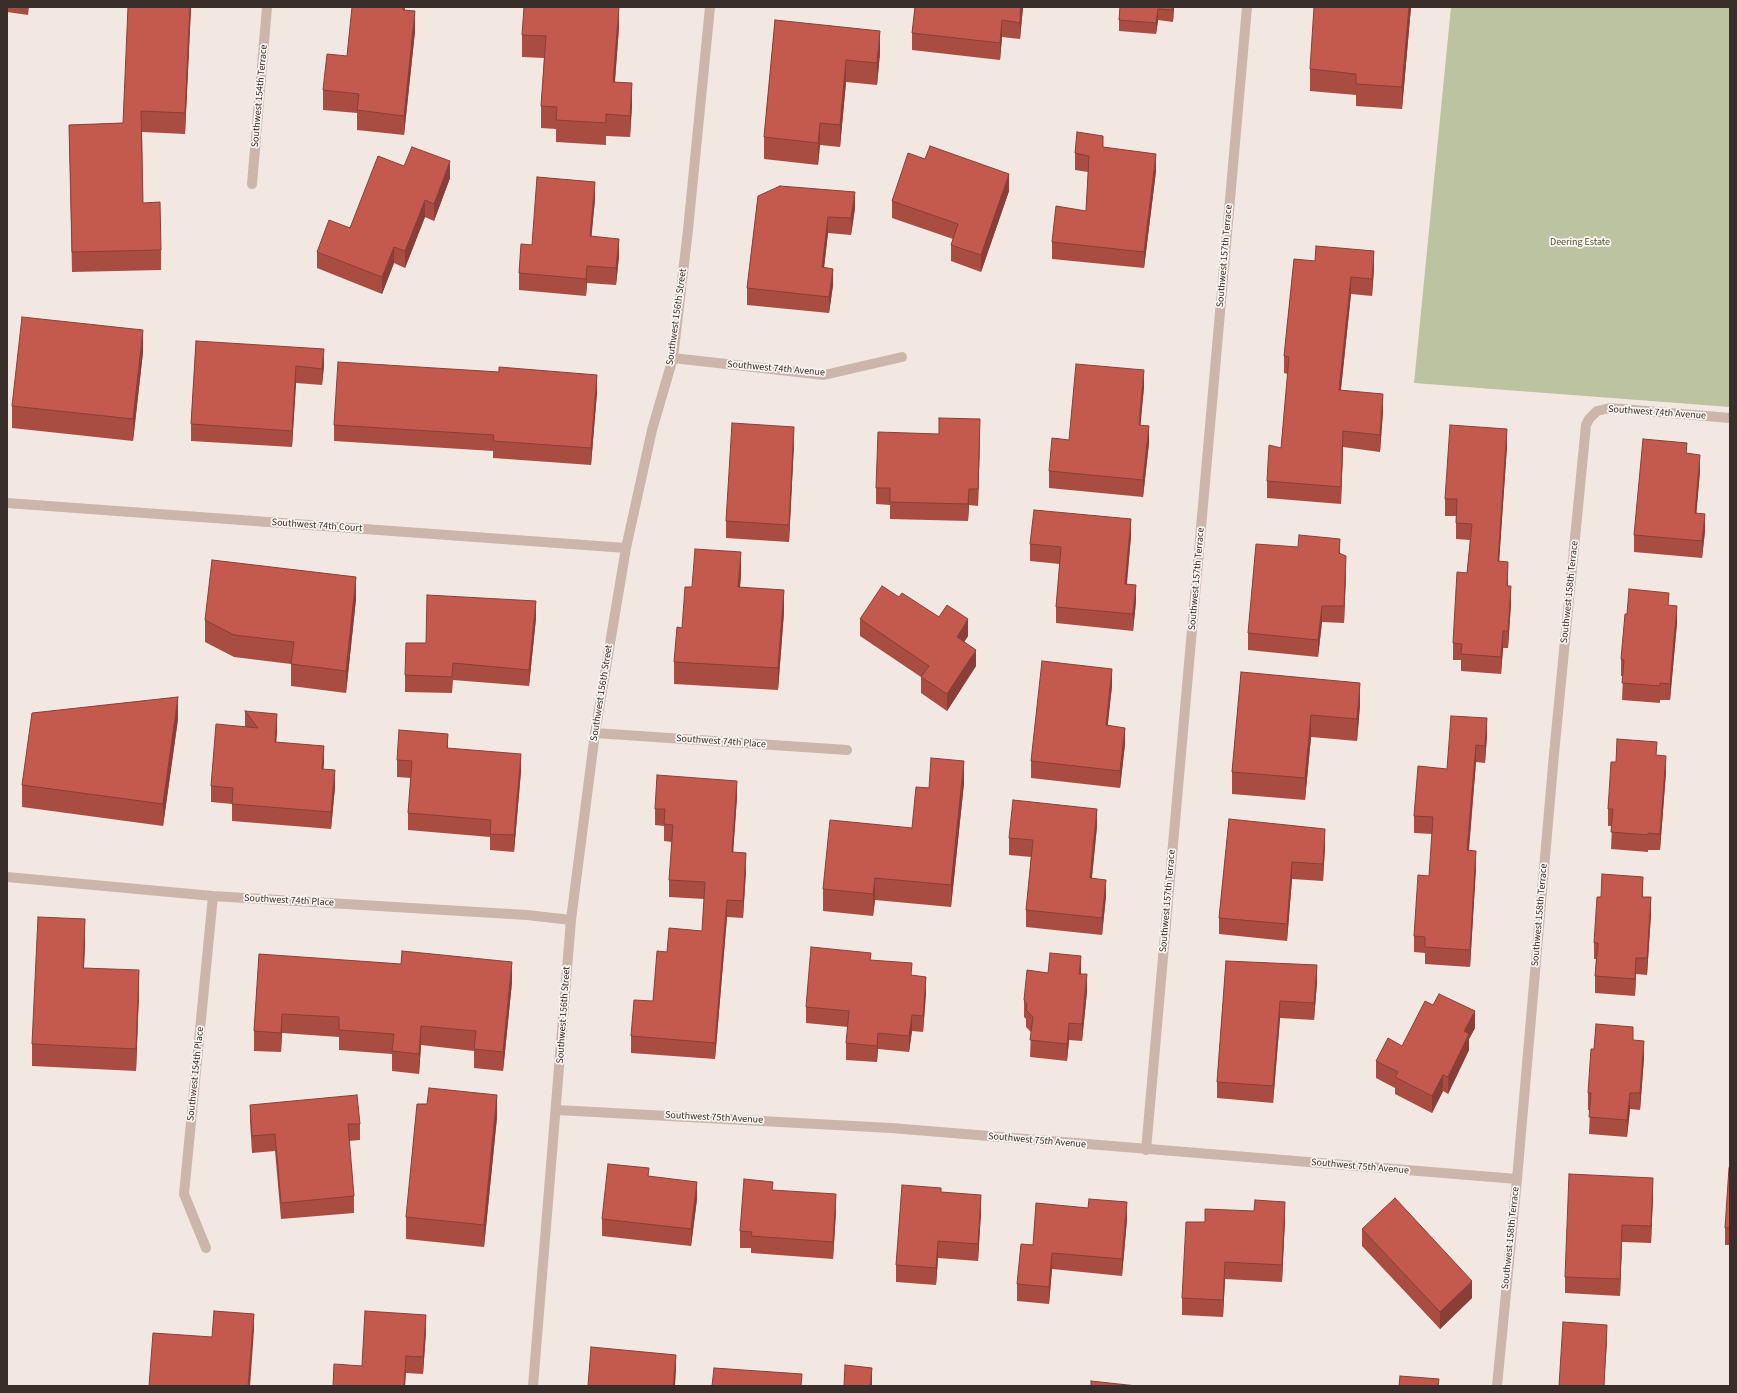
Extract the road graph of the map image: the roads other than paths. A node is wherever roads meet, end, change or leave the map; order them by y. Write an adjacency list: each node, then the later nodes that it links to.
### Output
1 (268, 7): 4 (street, Southwest 154th Terrace)
2 (710, 7): 6 (street, Southwest 156th Street)
3 (1247, 7): 17 (street, Southwest 157th Terrace)
4 (252, 184)
5 (902, 357): 6 (street, Southwest 74th Avenue)
6 (673, 358): 10 (street, Southwest 156th Street)
7 (1730, 418): 8 (street, Southwest 74th Avenue)
8 (1584, 444): 18 (street, Southwest 158th Terrace)
9 (7, 503): 10 (street, Southwest 74th Court)
10 (626, 548): 11 (street, Southwest 156th Street)
11 (595, 733): 12 (street, Southwest 74th Place); 15 (street, Southwest 156th Street)
12 (846, 750)
13 (7, 877): 14 (street, Southwest 74th Place)
14 (213, 896): 15 (street, Southwest 74th Place); 19 (street, Southwest 154th Place)
15 (572, 920): 16 (street, Southwest 156th Street)
16 (557, 1110): 17 (street, Southwest 75th Avenue); 20 (street, Southwest 156th Street)
17 (1146, 1150): 18 (street, Southwest 75th Avenue)
18 (1517, 1179): 21 (street, Southwest 158th Terrace)
19 (206, 1248)
20 (534, 1386)
21 (1497, 1386)

